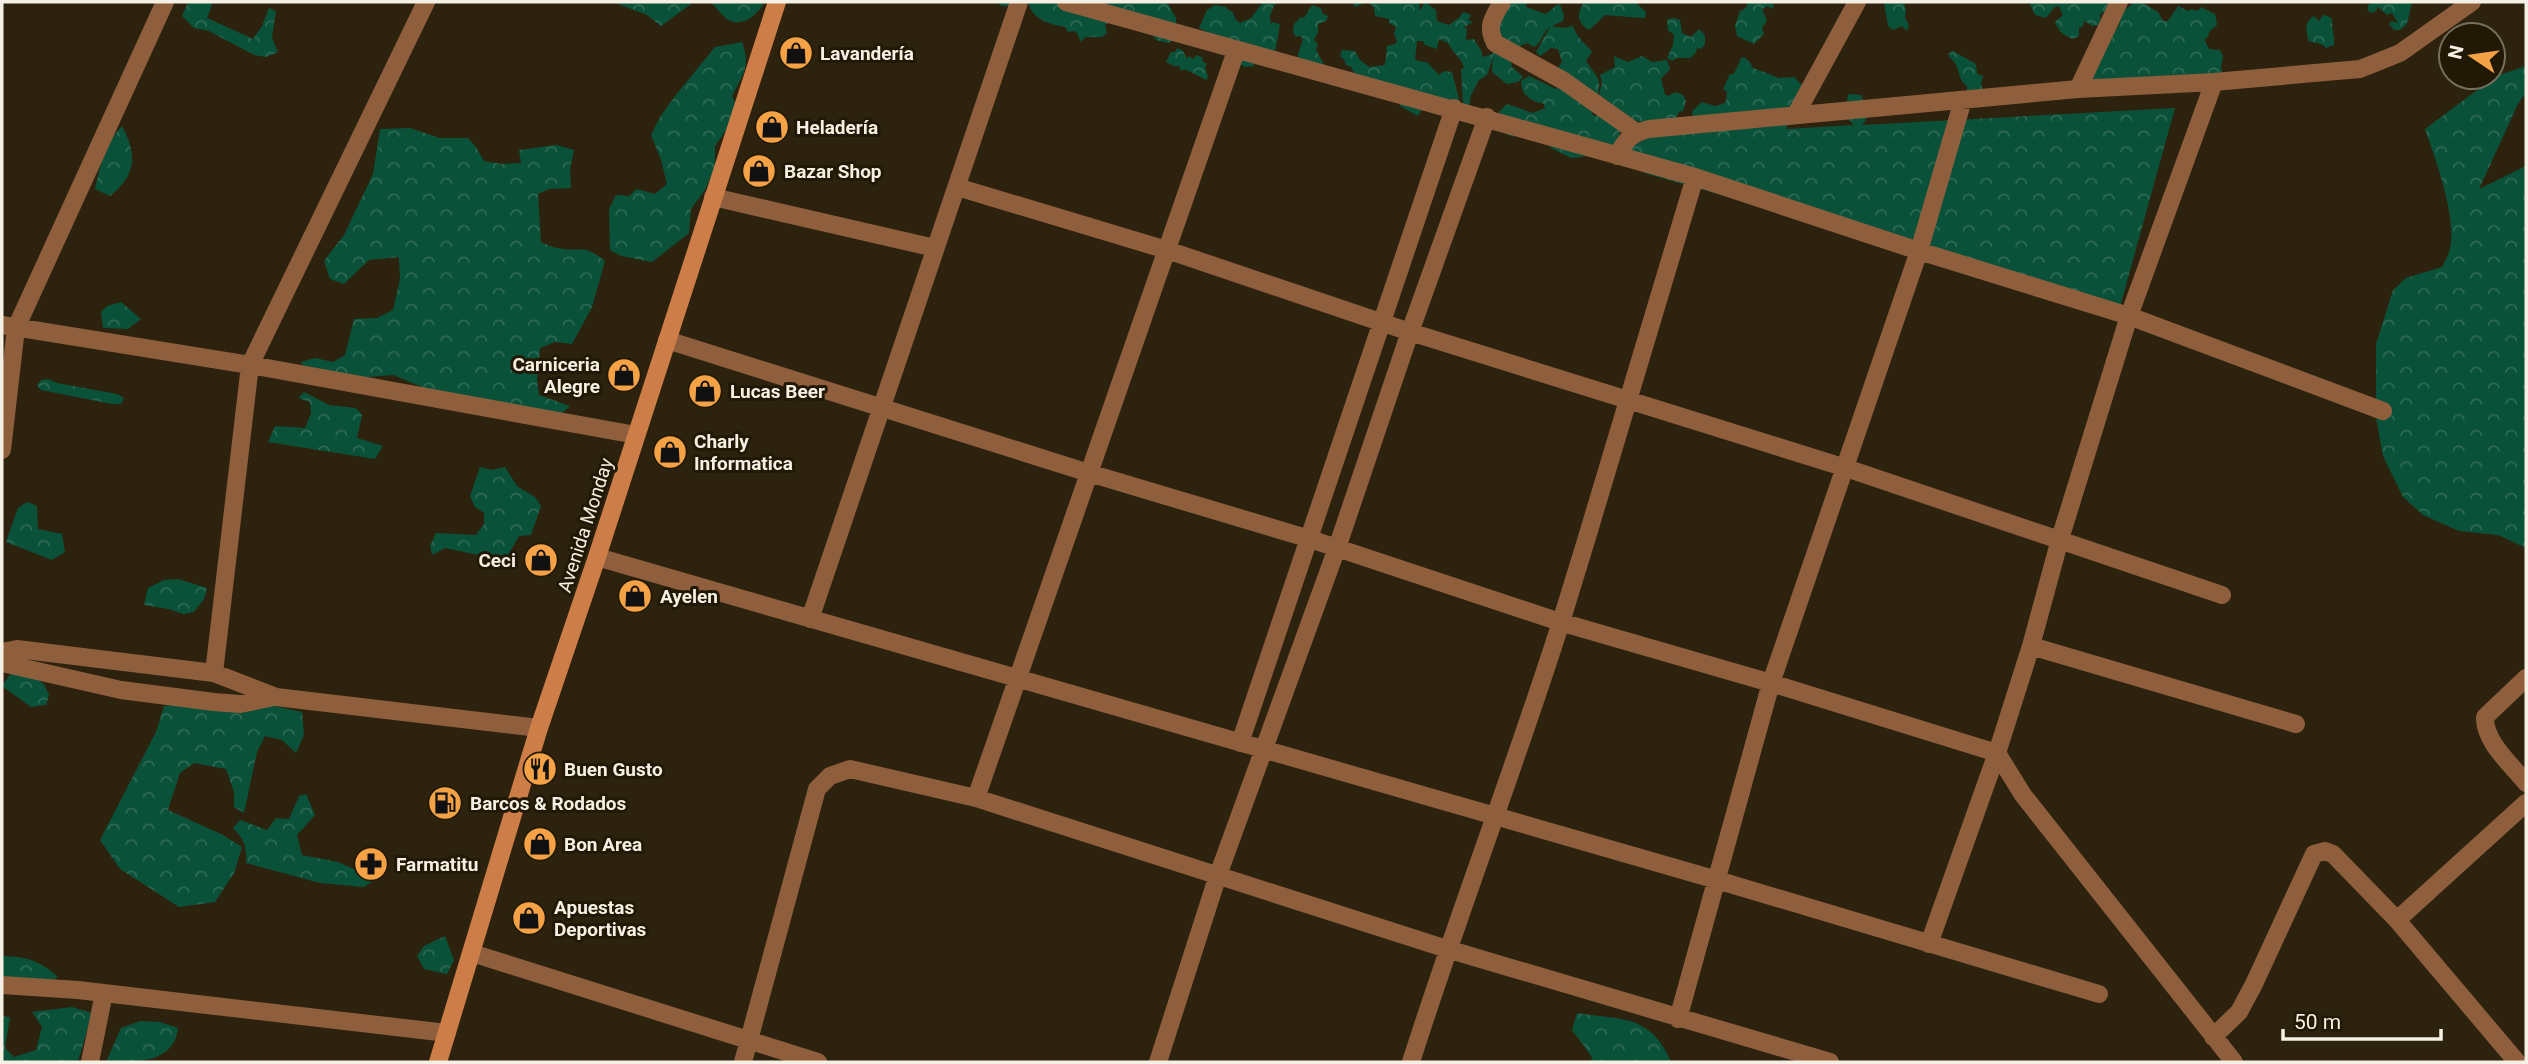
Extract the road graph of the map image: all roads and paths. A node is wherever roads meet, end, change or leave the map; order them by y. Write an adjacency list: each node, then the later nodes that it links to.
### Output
1 (165, 2): 28 (street)
2 (426, 2): 31 (street)
3 (777, 2): 22 (main road, Avenida Monday)
4 (1019, 2): 21 (street)
5 (1066, 2): 10 (street)
6 (1502, 2): 18 (street)
7 (1857, 2): 16 (street)
8 (2119, 2): 13 (street)
9 (2472, 2): 12 (street)
10 (1093, 5): 11 (street)
11 (1236, 51): 15 (street); 24 (street)
12 (2214, 82): 13 (street); 26 (street)
13 (2078, 89): 14 (street)
14 (1963, 100): 16 (street); 25 (street)
15 (1454, 108): 17 (street); 27 (street)
16 (1796, 114): 18 (street)
17 (1487, 117): 19 (street); 29 (street)
18 (1636, 132): 19 (street)
19 (1618, 156): 20 (street)
20 (1695, 177): 25 (street); 32 (street)
21 (957, 187): 23 (street); 24 (street)
22 (713, 197): 23 (street); 30 (main road, Avenida Monday)
23 (934, 248): 33 (street)
24 (1167, 250): 27 (street); 38 (street)
25 (1919, 251): 26 (street); 37 (street)
26 (2129, 316): 34 (street); 40 (street)
27 (1382, 322): 29 (street); 39 (street)
28 (9, 326): 31 (street); 36 (street)
29 (1410, 332): 32 (street); 41 (street)
30 (667, 340): 33 (street); 35 (main road, Avenida Monday)
31 (250, 365): 35 (street); 49 (street)
32 (1627, 400): 37 (street); 45 (street)
33 (881, 407): 38 (street); 44 (street)
34 (2383, 411)
35 (636, 435): 42 (main road, Avenida Monday)
36 (2, 450)
37 (1846, 468): 40 (street); 52 (street)
38 (1088, 473): 39 (street); 51 (street)
39 (1310, 539): 41 (street); 56 (street)
40 (2060, 539): 43 (street); 46 (street)
41 (1337, 548): 45 (street); 57 (street)
42 (597, 557): 44 (street); 55 (main road, Avenida Monday)
43 (2222, 595)
44 (810, 619): 51 (street)
45 (1560, 622): 52 (street); 62 (street)
46 (2031, 646): 54 (street); 58 (street)
47 (2, 652): 49 (street)
48 (2, 663): 53 (street)
49 (214, 673): 53 (street)
50 (2526, 678): 59 (street)
51 (1017, 679): 56 (street); 60 (street)
52 (1771, 683): 58 (street); 64 (street)
53 (276, 697): 55 (street)
54 (2296, 724)
55 (539, 727): 68 (main road, Avenida Monday)
56 (1240, 743): 57 (street)
57 (1264, 751): 62 (street); 63 (street)
58 (1997, 753): 66 (street); 74 (street)
59 (2526, 783)
60 (976, 799): 63 (street); 75 (street)
61 (2526, 803): 65 (street)
62 (1495, 818): 64 (street); 67 (street)
63 (1217, 878): 67 (street); 80 (street)
64 (1717, 880): 66 (street); 72 (street)
65 (2397, 920): 74 (street); 84 (street)
66 (1929, 944): 71 (street)
67 (1447, 950): 72 (street); 81 (street)
68 (472, 953): 73 (main road, Avenida Monday); 75 (street)
69 (2, 985): 70 (street)
70 (104, 993): 73 (street); 76 (street)
71 (2099, 994)
72 (1678, 1019): 82 (street)
73 (447, 1033): 77 (main road, Avenida Monday)
74 (2213, 1037): 83 (street)
75 (749, 1041): 78 (street); 79 (street)
76 (90, 1062)
77 (438, 1062)
78 (743, 1062)
79 (818, 1062)
80 (1158, 1062)
81 (1411, 1062)
82 (1830, 1062)
83 (2234, 1062)
84 (2517, 1062)

